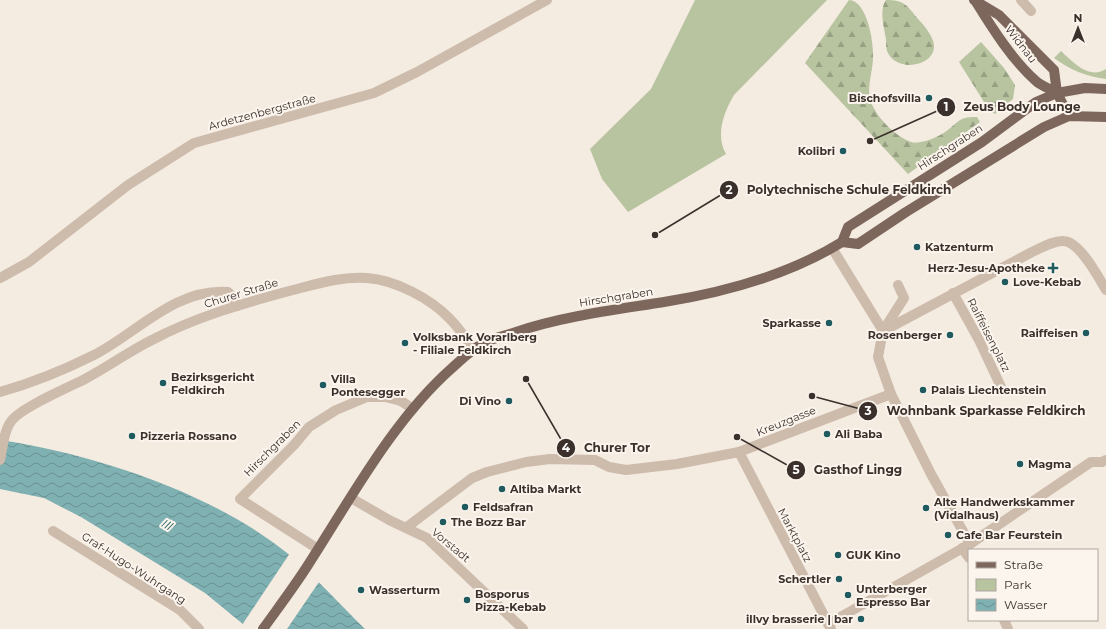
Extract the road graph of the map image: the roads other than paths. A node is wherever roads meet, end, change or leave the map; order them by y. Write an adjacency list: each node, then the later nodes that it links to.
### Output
1 (547, 0): 11 (street, Ardetzenbergstraße)
2 (975, 0): 6 (main road, Widnau); 6 (main road, Widnau)
3 (1021, 0): 4 (street)
4 (1031, 11)
5 (1106, 89): 6 (main road, Hirschgraben)
6 (1058, 93): 7 (main road, Widnau); 9 (main road, Hirschgraben)
7 (1069, 116): 8 (main road); 9 (main road)
8 (1106, 117)
9 (842, 242): 10 (main road, Hirschgraben)
10 (832, 248): 16 (street); 17 (main road, Hirschgraben)
11 (0, 278)
12 (898, 285): 16 (street)
13 (1106, 290): 14 (street)
14 (953, 293): 16 (street); 18 (street, Raiffeisenplatz)
15 (238, 306): 17 (street, Churer Straße); 19 (street); 23 (street, Churer Straße)
16 (883, 330): 20 (street)
17 (474, 349): 21 (main road, Hirschgraben)
18 (1002, 389)
19 (0, 392)
20 (891, 394): 22 (street, Kreuzgasse); 28 (street)
21 (413, 409): 25 (main road, Hirschgraben); 29 (street, Hirschgraben)
22 (740, 452): 26 (street, Kreuzgasse); 31 (street, Marktplatz)
23 (0, 460)
24 (1106, 460): 28 (street)
25 (351, 498): 26 (street, Vorstadt); 29 (main road, Hirschgraben)
26 (407, 527): 34 (street, Vorstadt)
27 (53, 531): 32 (street, Graf-Hugo-Wuhrgang)
28 (966, 546): 30 (street); 31 (street)
29 (318, 549): 33 (main road, Hirschgraben)
30 (968, 554)
31 (830, 626)
32 (199, 629)
33 (263, 629)
34 (523, 629)

